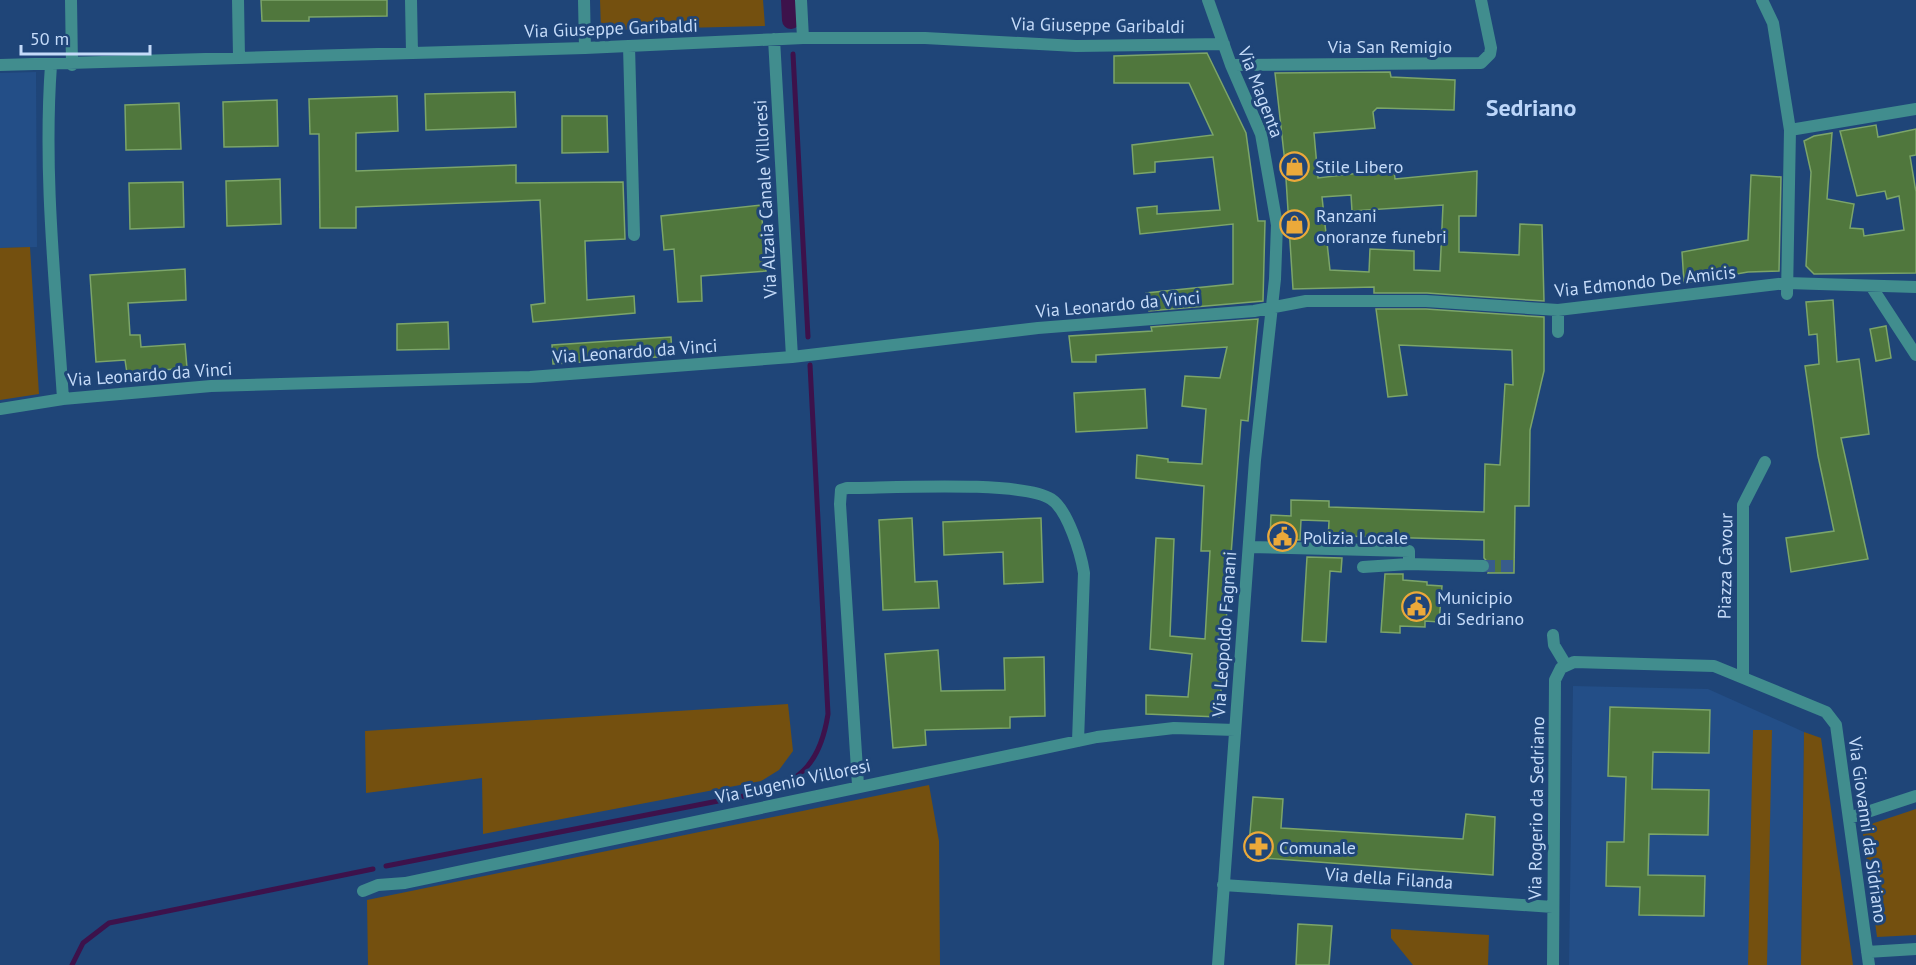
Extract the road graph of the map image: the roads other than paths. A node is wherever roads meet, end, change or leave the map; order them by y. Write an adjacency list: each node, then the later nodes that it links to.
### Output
1 (70, 0): 18 (street)
2 (238, 0): 15 (street)
3 (411, 0): 14 (street)
4 (584, 0): 13 (street)
5 (801, 0): 9 (street)
6 (1208, 0): 11 (street, Via Magenta)
7 (1481, 0): 19 (street, Via San Remigio)
8 (1762, 0): 21 (street)
9 (803, 38): 10 (street, Via Giuseppe Garibaldi); 11 (street, Via Giuseppe Garibaldi)
10 (774, 39): 12 (street, Via Giuseppe Garibaldi); 30 (street, Via Alzaia Canale Villoresi)
11 (1224, 44): 19 (street, Via Magenta)
12 (629, 46): 13 (street, Via Giuseppe Garibaldi); 22 (street)
13 (585, 48): 14 (street, Via Giuseppe Garibaldi)
14 (411, 53): 15 (street, Via Giuseppe Garibaldi)
15 (239, 57): 18 (street, Via Giuseppe Garibaldi)
16 (0, 65): 17 (street, Via Giuseppe Garibaldi)
17 (51, 65): 18 (street, Via Giuseppe Garibaldi); 31 (street)
18 (72, 65)
19 (1231, 65): 26 (street, Via Magenta)
20 (1916, 109): 21 (street)
21 (1790, 130): 25 (street)
22 (634, 235)
23 (1871, 286): 24 (street, Via Edmondo De Amicis); 25 (street, Via Edmondo De Amicis); 29 (street)
24 (1916, 287)
25 (1787, 288): 27 (street, Via Edmondo De Amicis)
26 (1271, 306): 27 (street, Via Edmondo De Amicis); 30 (street, Via Leonardo da Vinci); 34 (street, Via Leopoldo Fagnani)
27 (1558, 310): 28 (street)
28 (1558, 332)
29 (1916, 355)
30 (792, 357): 31 (street, Via Leonardo da Vinci)
31 (63, 399): 32 (street, Via Leonardo da Vinci)
32 (0, 409)
33 (1765, 462): 40 (street, Piazza Cavour)
34 (1249, 547): 35 (street); 41 (street, Via Leopoldo Fagnani)
35 (1410, 564): 36 (street); 37 (street)
36 (1484, 566)
37 (1364, 567)
38 (1553, 634): 39 (street)
39 (1570, 663): 40 (street, Via Giovanni da Sidriano); 48 (street, Via Rogerio da Sedriano)
40 (1743, 676): 45 (street, Via Giovanni da Sidriano)
41 (1235, 730): 42 (street, Via Eugenio Villoresi); 46 (street, Via Leopoldo Fagnani)
42 (1078, 741): 43 (street, Via Eugenio Villoresi); 43 (street)
43 (858, 785): 47 (street, Via Eugenio Villoresi)
44 (1916, 796): 45 (street)
45 (1849, 818): 50 (street, Via Giovanni da Sidriano)
46 (1223, 885): 48 (street, Via della Filanda); 51 (street, Via Leopoldo Fagnani)
47 (363, 891)
48 (1553, 907): 52 (street, Via Rogerio da Sedriano)
49 (1916, 949): 50 (street)
50 (1867, 952): 53 (street, Via Giovanni da Sidriano)
51 (1218, 965)
52 (1553, 965)
53 (1869, 965)

